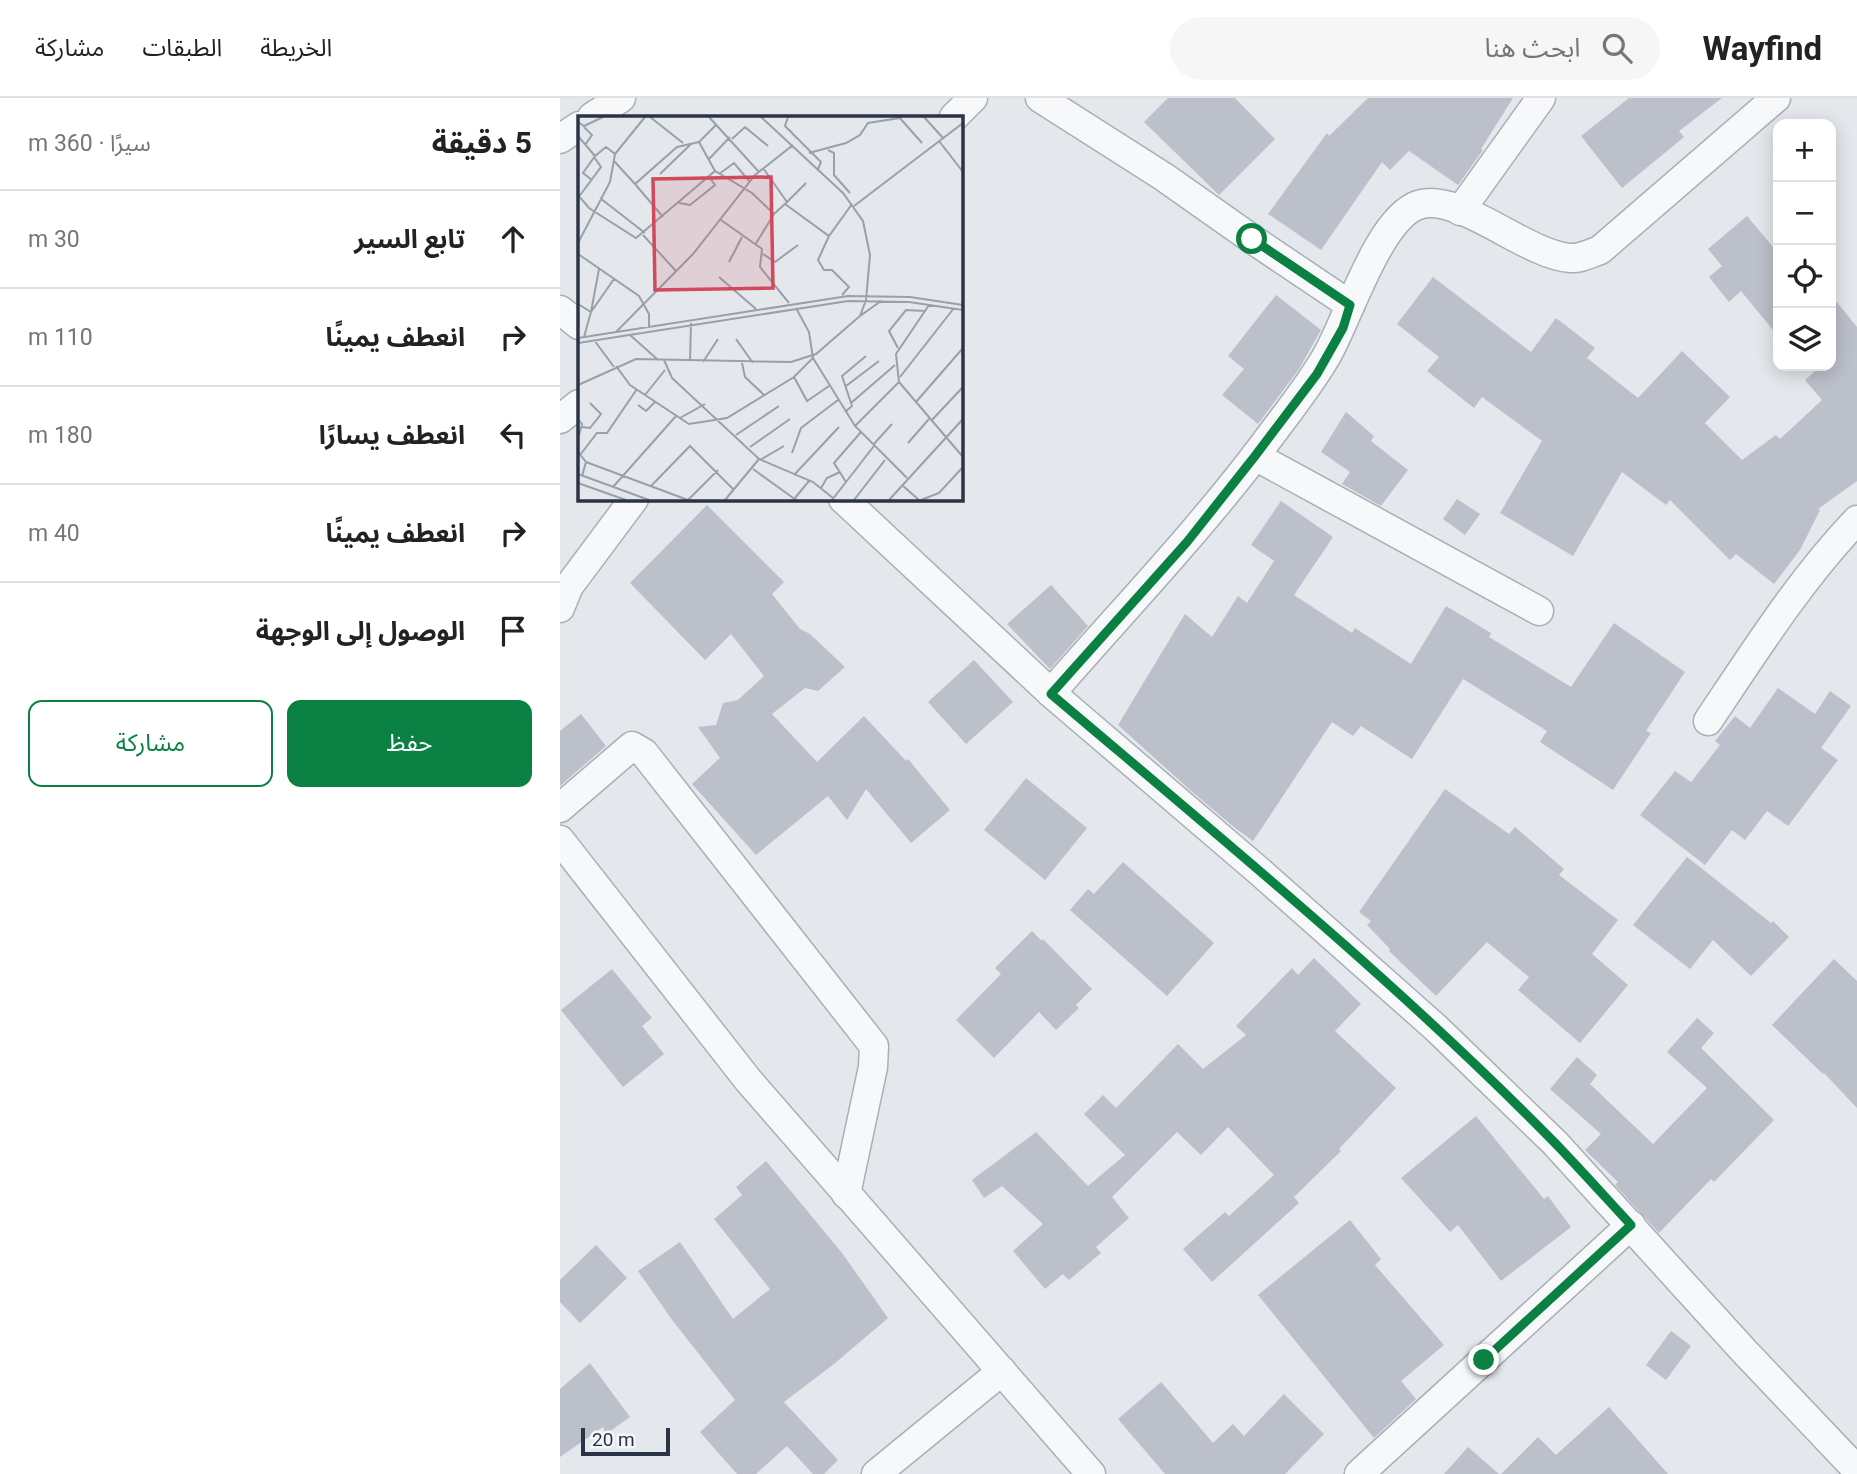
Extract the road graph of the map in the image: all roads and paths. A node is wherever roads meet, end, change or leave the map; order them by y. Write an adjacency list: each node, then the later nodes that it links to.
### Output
1 (621, 98): 6 (street)
2 (973, 98): 7 (street)
3 (1040, 98): 11 (street)
4 (1541, 98): 10 (street)
5 (1776, 98): 10 (street)
6 (594, 116)
7 (955, 116)
8 (578, 127): 9 (street)
9 (560, 139)
10 (1460, 211): 11 (street)
11 (1350, 305): 16 (street)
12 (560, 310): 13 (street)
13 (578, 324)
14 (578, 405): 15 (street)
15 (560, 419)
16 (1255, 456): 21 (street); 22 (street)
17 (633, 500): 20 (street)
18 (844, 500): 22 (street)
19 (1857, 520): 23 (street)
20 (560, 608)
21 (1539, 611)
22 (1051, 694): 27 (street)
23 (1708, 721)
24 (560, 808): 26 (street)
25 (560, 840): 26 (street)
26 (846, 1194): 28 (street)
27 (1631, 1225): 29 (street); 32 (street)
28 (1002, 1371): 30 (street); 31 (street)
29 (1857, 1470)
30 (876, 1474)
31 (1091, 1474)
32 (1359, 1474)

